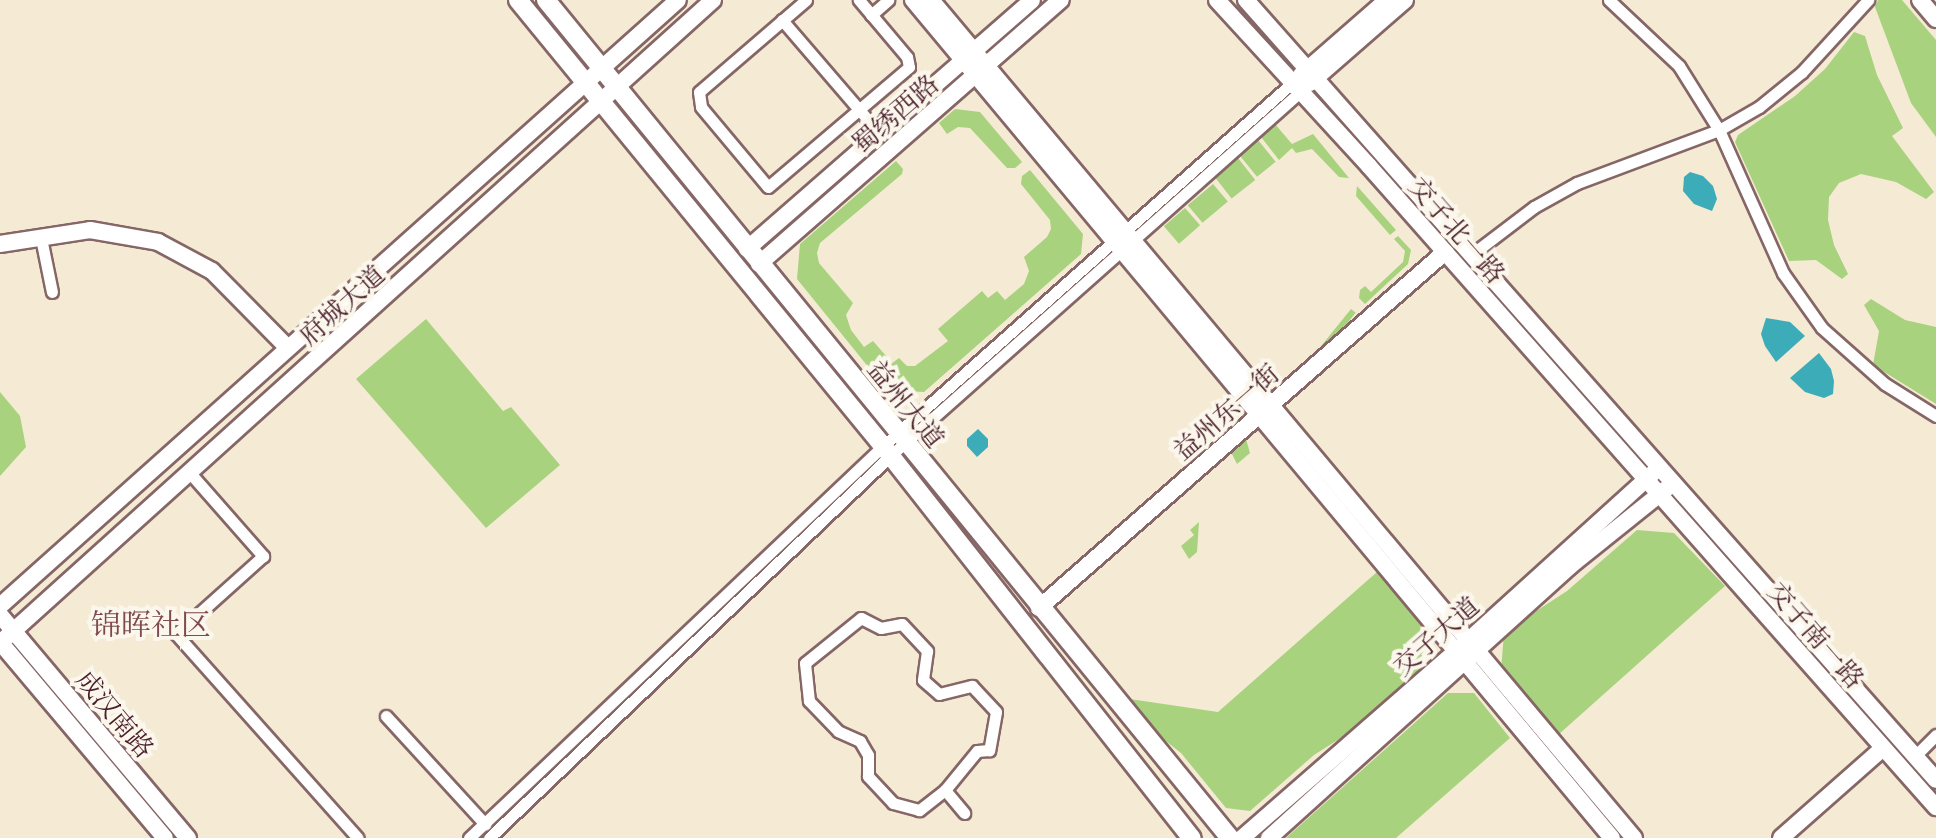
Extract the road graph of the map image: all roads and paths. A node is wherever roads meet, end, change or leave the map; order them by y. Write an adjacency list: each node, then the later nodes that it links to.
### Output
1 (518, 0): 26 (main road, 益州大道)
2 (546, 0): 23 (main road, 益州大道)
3 (678, 0): 23 (street, 府城大道)
4 (713, 0): 27 (street, 府城大道)
5 (806, 0): 21 (street)
6 (859, 0): 19 (street)
7 (888, 0): 19 (street)
8 (913, 0): 22 (street)
9 (931, 0): 22 (street)
10 (1032, 0): 22 (street, 蜀绣西路)
11 (1061, 0): 24 (street, 蜀绣西路)
12 (1217, 0): 28 (street, 交子北一路)
13 (1246, 0): 25 (street, 交子北一路)
14 (1387, 0): 25 (street)
15 (1405, 0): 25 (street)
16 (1609, 0): 31 (street)
17 (1868, 0): 31 (street)
18 (1920, 0): 20 (street)
19 (871, 15): 30 (street)
20 (1936, 19)
21 (782, 20): 30 (street); 30 (street)
22 (969, 56): 24 (street); 32 (street, 蜀绣西路)
23 (601, 68): 26 (street, 府城大道); 27 (main road, 益州大道)
24 (981, 71): 34 (street); 39 (street, 蜀绣西路)
25 (1313, 73): 28 (street); 38 (street, 交子北一路)
26 (584, 83): 29 (main road, 益州大道); 41 (street, 府城大道)
27 (617, 86): 29 (street, 府城大道); 36 (main road, 益州大道)
28 (1296, 88): 34 (street); 37 (street, 交子北一路)
29 (600, 102): 44 (main road, 益州大道); 46 (street, 府城大道)
30 (859, 110): 32 (street)
31 (1719, 130): 38 (street); 43 (street)
32 (880, 134): 36 (street, 蜀绣西路)
33 (41, 238): 35 (street); 40 (street); 41 (street)
34 (1124, 241): 42 (street); 44 (street)
35 (0, 244)
36 (747, 249): 39 (main road, 益州大道)
37 (1445, 252): 42 (street, 益州东一街); 47 (street, 交子北一路)
38 (1471, 255): 45 (street, 交子北一路)
39 (759, 264): 44 (main road, 益州大道)
40 (52, 292)
41 (288, 348): 50 (street, 府城大道)
42 (1265, 410): 49 (street, 益州东一街); 52 (street)
43 (1936, 416)
44 (894, 445): 49 (main road, 益州大道); 61 (street); 66 (street); 67 (main road, 益州大道)
45 (1660, 466): 47 (street, 交子大道); 48 (street, 交子北一路)
46 (190, 473): 50 (street, 府城大道); 64 (street)
47 (1646, 479): 48 (street, 交子北一路); 52 (street, 交子大道)
48 (1666, 488): 52 (street, 交子大道); 55 (street, 交子南一路); 56 (street, 交子南一路)
49 (1039, 608): 68 (main road, 益州大道)
50 (5, 618): 51 (street, 府城大道); 63 (street, 成汉南路)
51 (0, 643): 62 (street, 成汉南路)
52 (1466, 651): 69 (street, 交子大道); 70 (street, 交子大道); 71 (street); 72 (street)
53 (386, 716): 61 (street)
54 (1936, 735): 56 (street)
55 (1883, 748): 59 (street, 交子南一路); 73 (street)
56 (1915, 756): 57 (street, 交子南一路)
57 (1936, 780)
58 (945, 790): 58 (street); 60 (street)
59 (1936, 807)
60 (964, 813)
61 (485, 824): 65 (street)
62 (165, 838)
63 (188, 838)
64 (358, 838)
65 (469, 838)
66 (489, 838)
67 (1192, 838)
68 (1230, 838)
69 (1242, 838)
70 (1269, 838)
71 (1612, 838)
72 (1634, 838)
73 (1781, 838)

